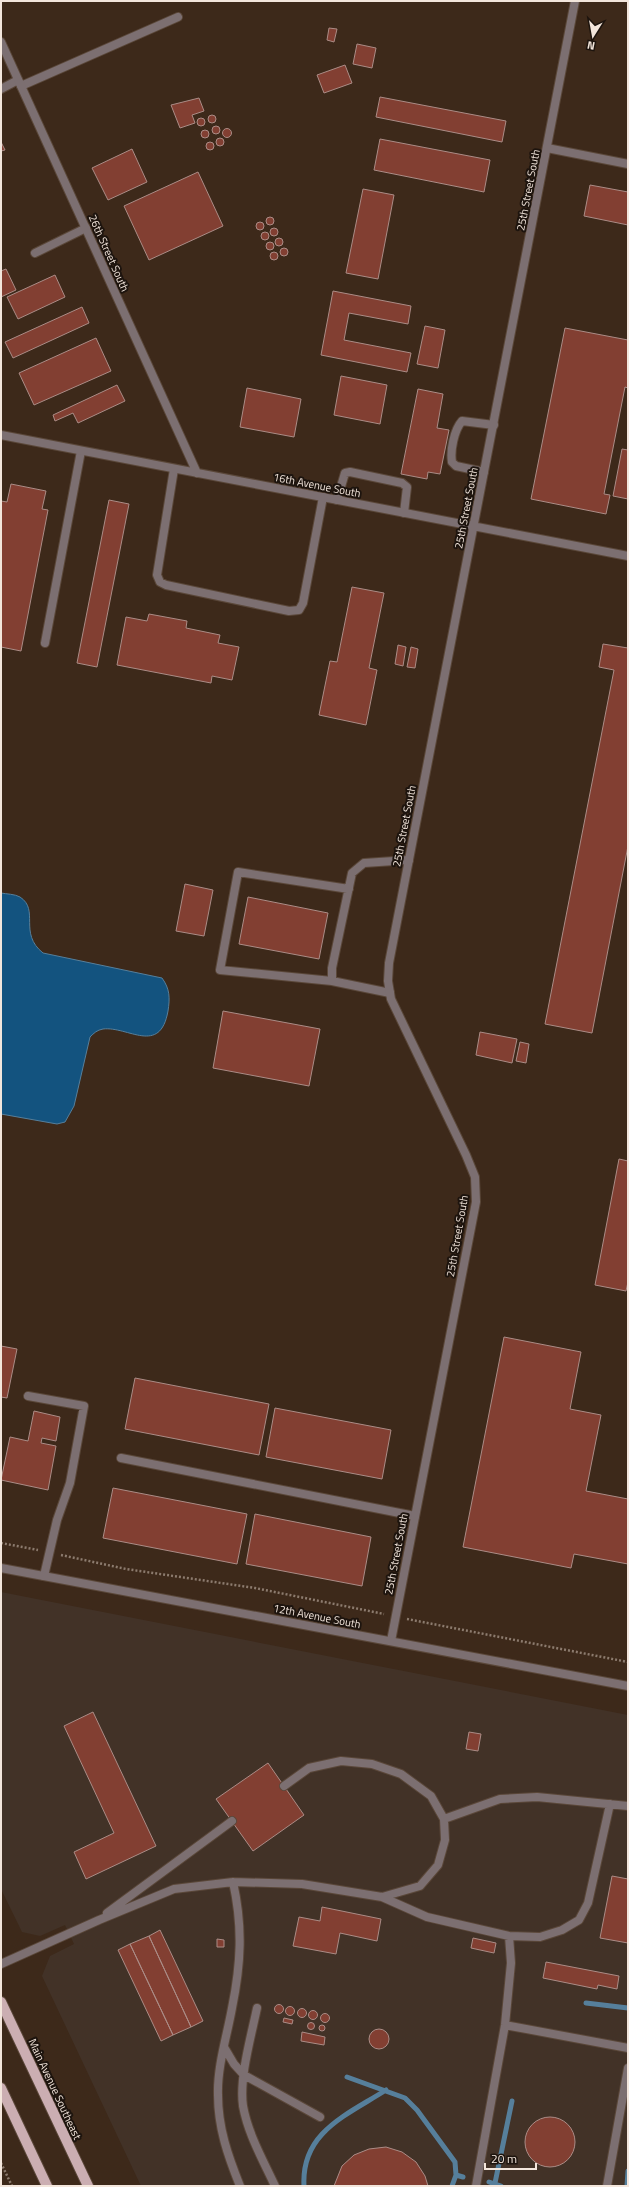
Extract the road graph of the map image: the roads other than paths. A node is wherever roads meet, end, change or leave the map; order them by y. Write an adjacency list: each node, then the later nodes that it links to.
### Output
1 (575, 1): 6 (street, 25th Street South)
2 (178, 17): 4 (street)
3 (1, 42): 4 (street, 26th Street South)
4 (20, 83): 5 (street); 8 (street, 26th Street South)
5 (1, 89)
6 (547, 148): 7 (street); 10 (street, 25th Street South)
7 (628, 164)
8 (86, 228): 9 (street); 15 (street, 26th Street South)
9 (35, 253)
10 (494, 425): 14 (street, 25th Street South); 14 (street)
11 (1, 435): 12 (street, 16th Avenue South)
12 (81, 451): 13 (street, 16th Avenue South); 21 (street)
13 (174, 469): 15 (street, 16th Avenue South); 16 (street)
14 (484, 472): 19 (street, 25th Street South)
15 (198, 473): 16 (street, 16th Avenue South)
16 (322, 497): 17 (street, 16th Avenue South)
17 (337, 500): 18 (street, 16th Avenue South); 18 (street)
18 (404, 513): 19 (street, 16th Avenue South)
19 (474, 526): 20 (street, 16th Avenue South); 22 (street, 25th Street South)
20 (628, 556)
21 (45, 644)
22 (409, 860): 23 (street); 25 (street, 25th Street South)
23 (349, 889): 24 (street); 24 (street)
24 (332, 981): 25 (street)
25 (390, 993): 28 (street, 25th Street South)
26 (28, 1396): 30 (street)
27 (121, 1458): 28 (street)
28 (415, 1516): 31 (street, 25th Street South)
29 (1, 1568): 30 (street, 12th Avenue South)
30 (44, 1576): 31 (street, 12th Avenue South)
31 (391, 1641): 32 (street, 12th Avenue South)
32 (628, 1686)
33 (284, 1786): 36 (street)
34 (610, 1804): 35 (street); 36 (street); 41 (street)
35 (628, 1806)
36 (444, 1819): 39 (street)
37 (232, 1821): 40 (street)
38 (233, 1882): 39 (street); 40 (street); 46 (street)
39 (382, 1897): 41 (street)
40 (99, 1920): 42 (street)
41 (509, 1936): 45 (street)
42 (1, 1964)
43 (1, 2002): 53 (main road, Main Avenue Southeast)
44 (257, 2008): 49 (street)
45 (505, 2025): 47 (street); 56 (street)
46 (224, 2047): 49 (street); 54 (street)
47 (628, 2048)
48 (628, 2068): 57 (street)
49 (244, 2075): 51 (street); 55 (street)
50 (1, 2088): 52 (main road)
51 (320, 2117)
52 (47, 2186)
53 (88, 2186)
54 (240, 2186)
55 (275, 2186)
56 (476, 2186)
57 (607, 2186)

